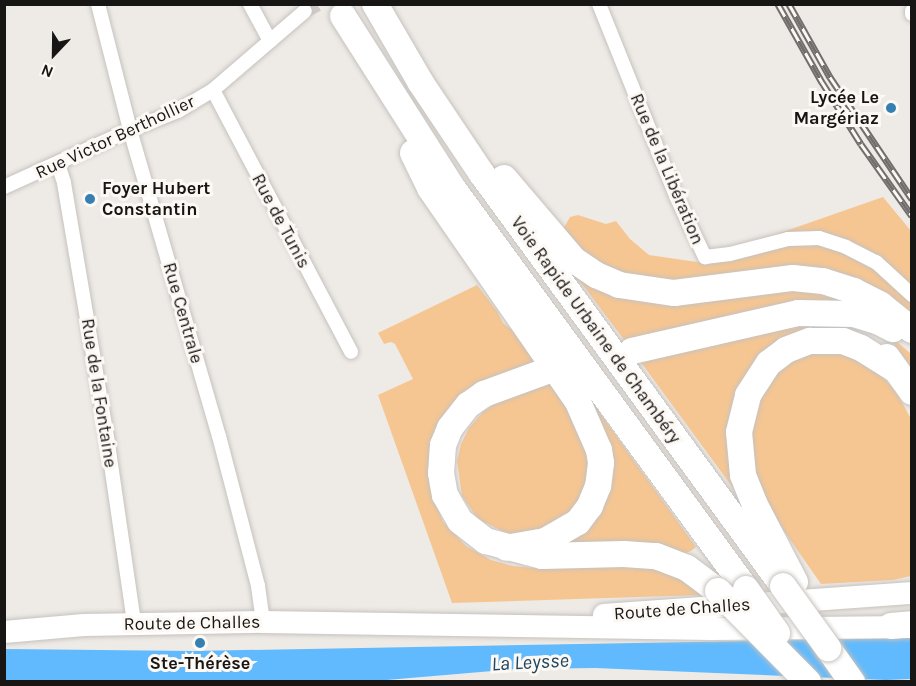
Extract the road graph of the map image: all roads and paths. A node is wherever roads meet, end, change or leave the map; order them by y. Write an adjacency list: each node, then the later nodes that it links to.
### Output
1 (98, 4): 10 (street, Rue Centrale)
2 (250, 4): 7 (street)
3 (375, 4): 8 (highway, Voie Rapide Urbaine de Chambéry)
4 (599, 4): 13 (street, Rue de la Libération)
5 (340, 10): 22 (highway); 30 (highway, bridge)
6 (305, 11): 7 (street, Rue Victor Berthollier)
7 (270, 41): 9 (street, Rue Victor Berthollier)
8 (421, 83): 15 (highway); 23 (highway, Voie Rapide Urbaine de Chambéry)
9 (213, 90): 10 (street, Rue Victor Berthollier); 18 (street, Rue de Tunis)
10 (130, 130): 11 (street, Rue Victor Berthollier); 25 (street, Rue Centrale)
11 (58, 164): 12 (street, Rue Victor Berthollier); 26 (street, Rue de la Fontaine)
12 (4, 187)
13 (912, 295)
14 (824, 313): 16 (highway); 17 (highway); 19 (highway)
15 (912, 330)
16 (912, 345)
17 (632, 351)
18 (351, 352)
19 (896, 370): 21 (highway); 23 (highway)
20 (544, 372): 22 (highway)
21 (912, 392)
22 (507, 548): 30 (highway, bridge)
23 (790, 586): 31 (highway, bridge)
24 (912, 593): 27 (main road, Route de Challes)
25 (263, 622): 26 (main road, Route de Challes); 27 (main road, Route de Challes)
26 (134, 623): 29 (main road, Route de Challes)
27 (453, 625): 28 (main road, Route de Challes)
28 (905, 626)
29 (4, 632)
30 (810, 681)
31 (852, 681)

